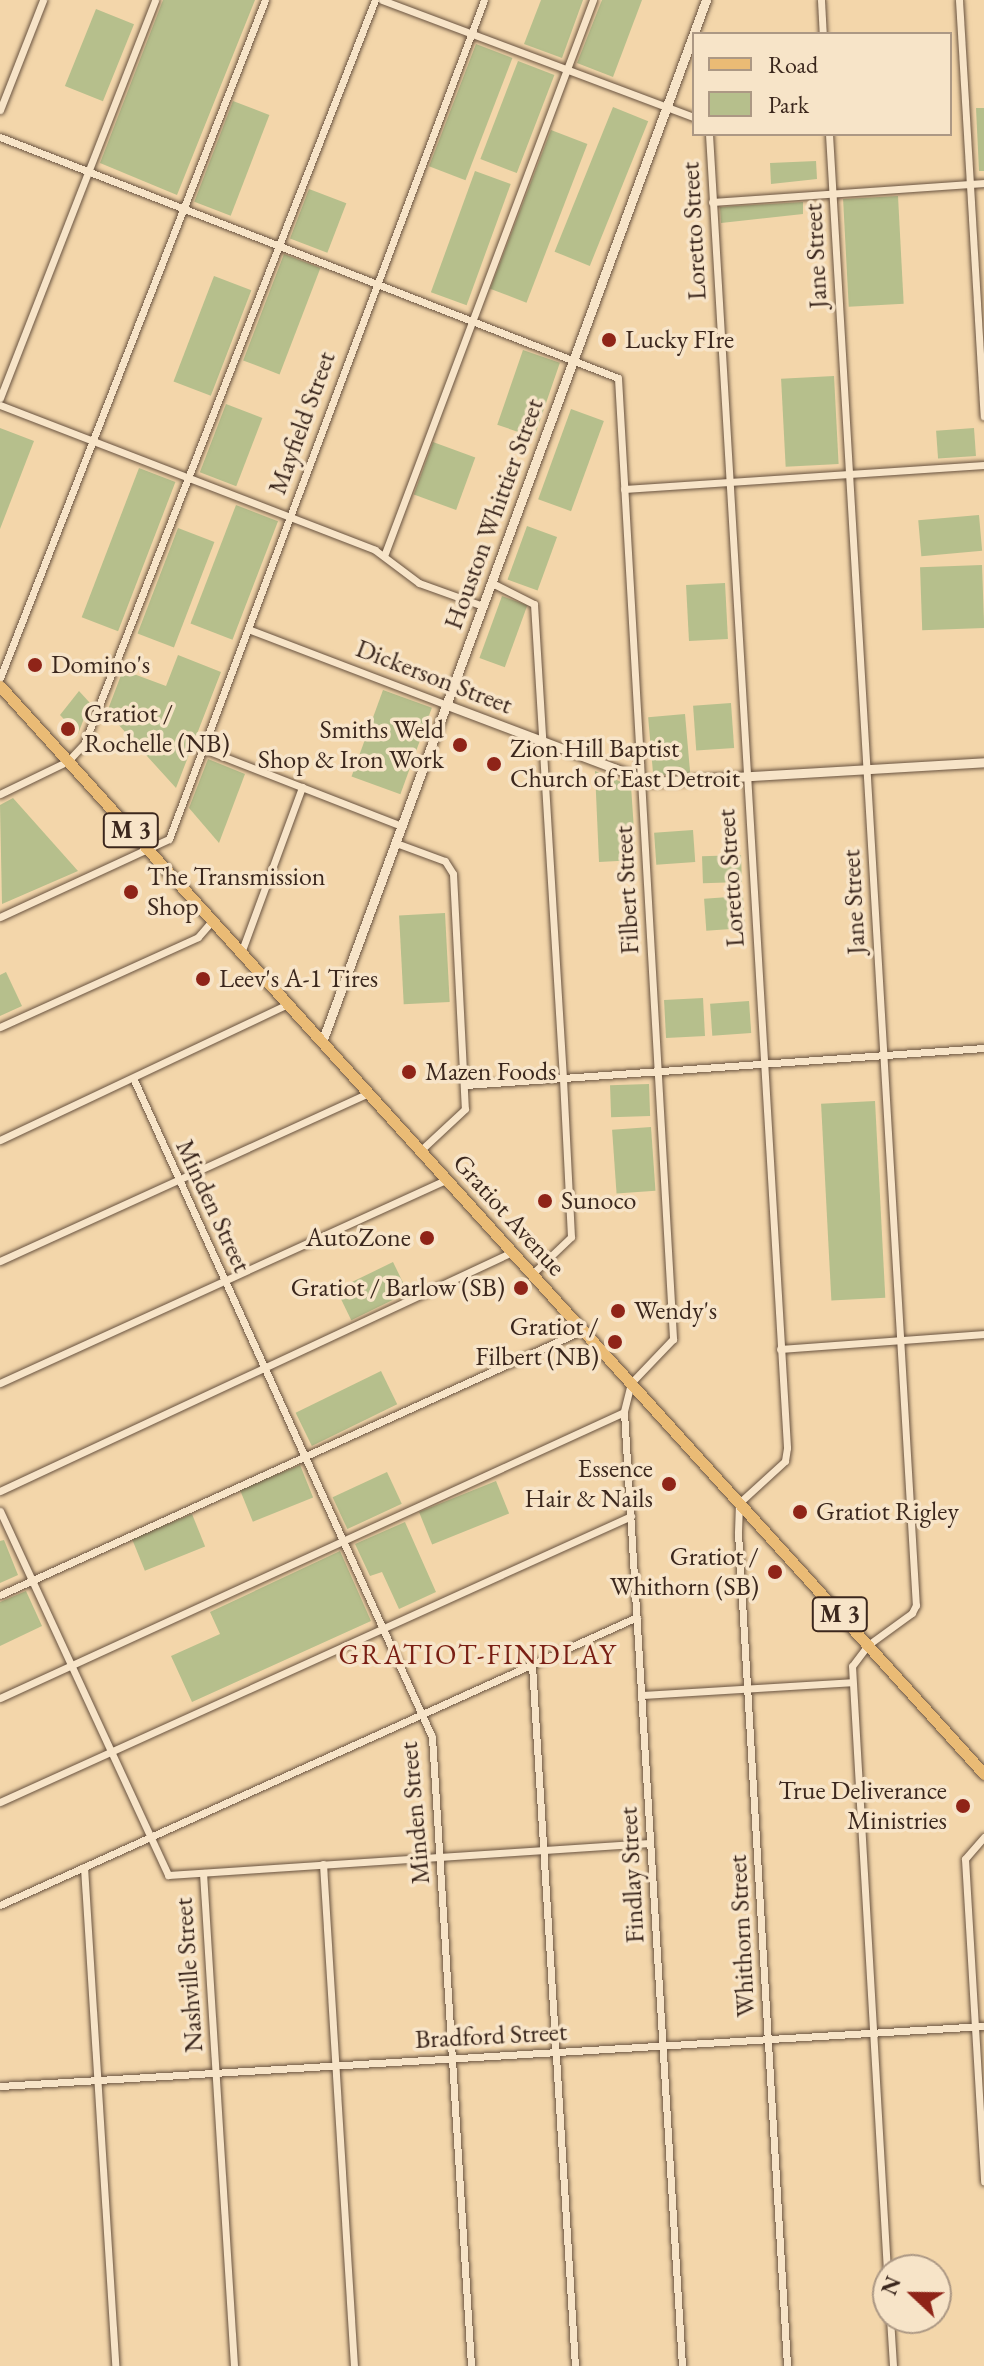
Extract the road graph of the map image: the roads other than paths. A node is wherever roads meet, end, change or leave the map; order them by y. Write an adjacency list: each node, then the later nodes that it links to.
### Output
1 (43, 0): 17 (street)
2 (155, 0): 22 (street)
3 (265, 0): 27 (street)
4 (375, 0): 28 (street)
5 (382, 0): 13 (street)
6 (484, 0): 13 (street, Mayfield Street)
7 (593, 0): 15 (street)
8 (706, 0): 11 (street, Houston Whittier Street)
9 (821, 0): 12 (street)
10 (959, 0): 24 (street)
11 (694, 32)
12 (823, 32)
13 (472, 34): 15 (street); 29 (street, Mayfield Street)
14 (692, 38): 16 (street, Houston Whittier Street)
15 (568, 69): 16 (street); 30 (street)
16 (667, 107): 18 (street); 31 (street, Houston Whittier Street)
17 (0, 110)
18 (692, 116)
19 (709, 136): 26 (street, Loretto Street)
20 (829, 136): 25 (street, Jane Street)
21 (0, 137): 22 (street)
22 (88, 171): 27 (street); 32 (street)
23 (984, 183): 24 (street)
24 (969, 184): 25 (street); 34 (street)
25 (833, 193): 26 (street); 37 (street, Jane Street)
26 (712, 202): 39 (street, Loretto Street)
27 (184, 208): 28 (street); 35 (street)
28 (280, 245): 29 (street); 38 (street)
29 (375, 282): 30 (street); 41 (street, Mayfield Street)
30 (471, 320): 31 (street); 42 (street)
31 (574, 359): 40 (street, Filbert Street); 43 (street, Houston Whittier Street)
32 (0, 398)
33 (0, 405): 35 (street)
34 (984, 416)
35 (93, 441): 38 (street); 46 (street)
36 (984, 465): 37 (street)
37 (849, 474): 39 (street); 53 (street, Jane Street)
38 (188, 478): 41 (street); 51 (street)
39 (728, 482): 40 (street); 54 (street, Loretto Street)
40 (624, 489): 55 (street, Filbert Street)
41 (289, 517): 42 (street); 45 (street, Mayfield Street)
42 (384, 556): 44 (street)
43 (492, 583): 44 (street, Houston Whittier Street); 49 (street)
44 (483, 606): 48 (street, Houston Whittier Street)
45 (248, 629): 48 (street, Dickerson Street); 50 (street, Mayfield Street)
46 (0, 678)
47 (0, 686): 51 (main road, Gratiot Avenue / M 3)
48 (447, 705): 49 (street, Dickerson Street); 58 (street, Houston Whittier Street)
49 (542, 743): 55 (street, Dickerson Street); 71 (street)
50 (204, 749): 56 (street); 60 (street, Mayfield Street)
51 (68, 761): 57 (street); 60 (main road, Gratiot Avenue / M 3)
52 (984, 762): 53 (street, Dickerson Street)
53 (867, 770): 54 (street, Dickerson Street); 68 (street, Jane Street)
54 (745, 779): 55 (street, Dickerson Street); 69 (street, Loretto Street)
55 (641, 781): 70 (street, Filbert Street)
56 (302, 787): 58 (street); 63 (street)
57 (0, 794)
58 (402, 826): 59 (street, Houston Whittier Street)
59 (396, 843): 66 (street, Houston Whittier Street); 73 (street)
60 (148, 850): 61 (street, Mayfield Street); 62 (main road, Gratiot Avenue / M 3)
61 (0, 917)
62 (212, 921): 63 (main road, Gratiot Avenue / M 3); 65 (street)
63 (241, 953): 64 (main road, Gratiot Avenue / M 3)
64 (288, 1004): 66 (main road, Gratiot Avenue / M 3); 72 (street)
65 (0, 1027)
66 (322, 1042): 74 (main road, Gratiot Avenue / M 3)
67 (984, 1048): 68 (street)
68 (883, 1055): 69 (street); 85 (street, Jane Street)
69 (763, 1065): 70 (street); 86 (street, Loretto Street)
70 (658, 1072): 71 (street); 89 (street, Filbert Street)
71 (563, 1079): 73 (street); 81 (street)
72 (134, 1080): 75 (street); 78 (street, Minden Street)
73 (465, 1085): 76 (street)
74 (369, 1093): 76 (main road, Gratiot Avenue / M 3); 78 (street)
75 (0, 1140)
76 (421, 1150): 77 (main road, Gratiot Avenue / M 3)
77 (448, 1179): 79 (main road, Gratiot Avenue / M 3); 82 (street)
78 (177, 1181): 80 (street); 82 (street, Minden Street)
79 (512, 1252): 81 (main road, Gratiot Avenue / M 3); 87 (street)
80 (0, 1261)
81 (532, 1274): 83 (main road, Gratiot Avenue / M 3)
82 (224, 1280): 87 (street, Minden Street); 88 (street)
83 (583, 1330): 89 (main road, Gratiot Avenue / M 3); 91 (street)
84 (984, 1334): 85 (street)
85 (900, 1340): 86 (street); 101 (street, Jane Street)
86 (780, 1349): 93 (street, Loretto Street)
87 (266, 1368): 91 (street, Minden Street); 92 (street)
88 (0, 1383)
89 (631, 1383): 90 (street, Findlay Street); 93 (main road, Gratiot Avenue / M 3)
90 (624, 1412): 95 (street, Findlay Street); 96 (street)
91 (304, 1456): 96 (street, Minden Street); 97 (street)
92 (0, 1491)
93 (739, 1503): 101 (main road, Gratiot Avenue / M 3); 105 (street, Whithorn Street)
94 (0, 1511): 97 (street, Nashville Street)
95 (631, 1516): 99 (street, Findlay Street); 100 (street)
96 (344, 1543): 100 (street, Minden Street); 103 (street)
97 (31, 1581): 98 (street); 103 (street, Nashville Street)
98 (0, 1595)
99 (637, 1617): 102 (street); 106 (street, Findlay Street)
100 (382, 1629): 108 (street, Minden Street); 109 (street)
101 (868, 1645): 104 (street); 110 (main road, Gratiot Avenue / M 3)
102 (532, 1665): 108 (street); 115 (street)
103 (70, 1667): 107 (street); 109 (street, Nashville Street)
104 (852, 1682): 105 (street); 122 (street)
105 (747, 1688): 106 (street); 123 (street, Whithorn Street)
106 (642, 1695): 114 (street, Findlay Street)
107 (0, 1698)
108 (421, 1715): 113 (street); 116 (street, Minden Street)
109 (109, 1752): 111 (street); 113 (street, Nashville Street)
110 (984, 1774)
111 (0, 1802)
112 (984, 1837): 121 (street)
113 (148, 1838): 118 (street); 119 (street, Nashville Street)
114 (650, 1843): 115 (street); 124 (street, Findlay Street)
115 (543, 1850): 116 (street); 125 (street)
116 (440, 1855): 117 (street); 126 (street, Minden Street)
117 (323, 1864): 119 (street); 127 (street)
118 (84, 1867): 120 (street); 129 (street)
119 (203, 1873): 128 (street, Nashville Street)
120 (0, 1905)
121 (979, 2026): 122 (street, Bradford Street); 131 (street)
122 (873, 2032): 123 (street, Bradford Street); 132 (street)
123 (768, 2039): 124 (street, Bradford Street); 140 (street, Whithorn Street)
124 (662, 2046): 125 (street, Bradford Street); 139 (street, Findlay Street)
125 (554, 2052): 126 (street, Bradford Street); 138 (street)
126 (453, 2058): 127 (street, Bradford Street); 137 (street, Minden Street)
127 (335, 2065): 128 (street, Bradford Street); 136 (street)
128 (216, 2073): 129 (street, Bradford Street); 135 (street, Nashville Street)
129 (97, 2080): 130 (street, Bradford Street); 134 (street)
130 (0, 2086)
131 (984, 2181)
132 (886, 2254)
133 (891, 2334): 141 (street)
134 (115, 2366)
135 (234, 2366)
136 (354, 2366)
137 (471, 2366)
138 (575, 2366)
139 (682, 2366)
140 (787, 2366)
141 (893, 2366)

